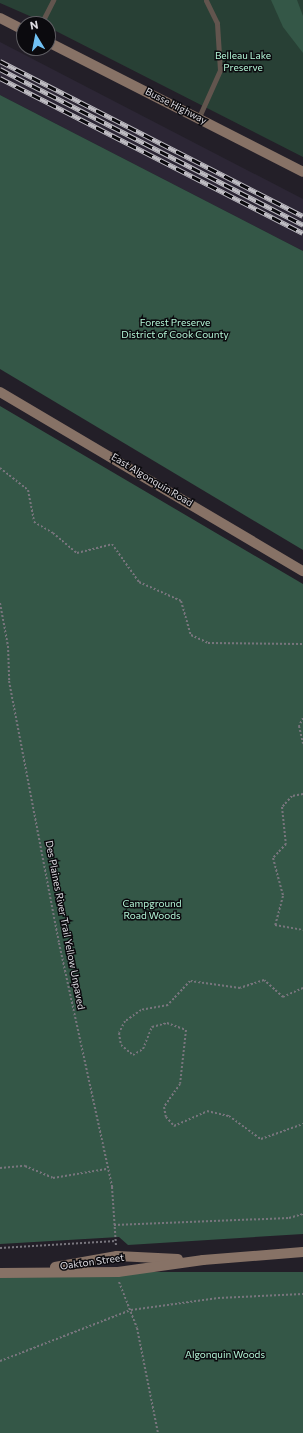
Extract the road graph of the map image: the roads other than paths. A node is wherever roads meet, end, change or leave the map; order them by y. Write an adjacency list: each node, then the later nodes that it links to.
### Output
1 (53, 0): 3 (lane)
2 (206, 0): 7 (lane)
3 (45, 16)
4 (0, 18): 5 (main road)
5 (16, 26)
6 (56, 46): 7 (main road, Busse Highway)
7 (199, 117): 8 (main road, Busse Highway)
8 (303, 172)
9 (0, 392): 10 (main road, East Algonquin Road)
10 (303, 571)
11 (303, 1252): 12 (main road, Oakton Street)
12 (203, 1260): 13 (main road, Oakton Street); 13 (main road, Oakton Street)
13 (29, 1271): 14 (main road, Oakton Street)
14 (0, 1273)

